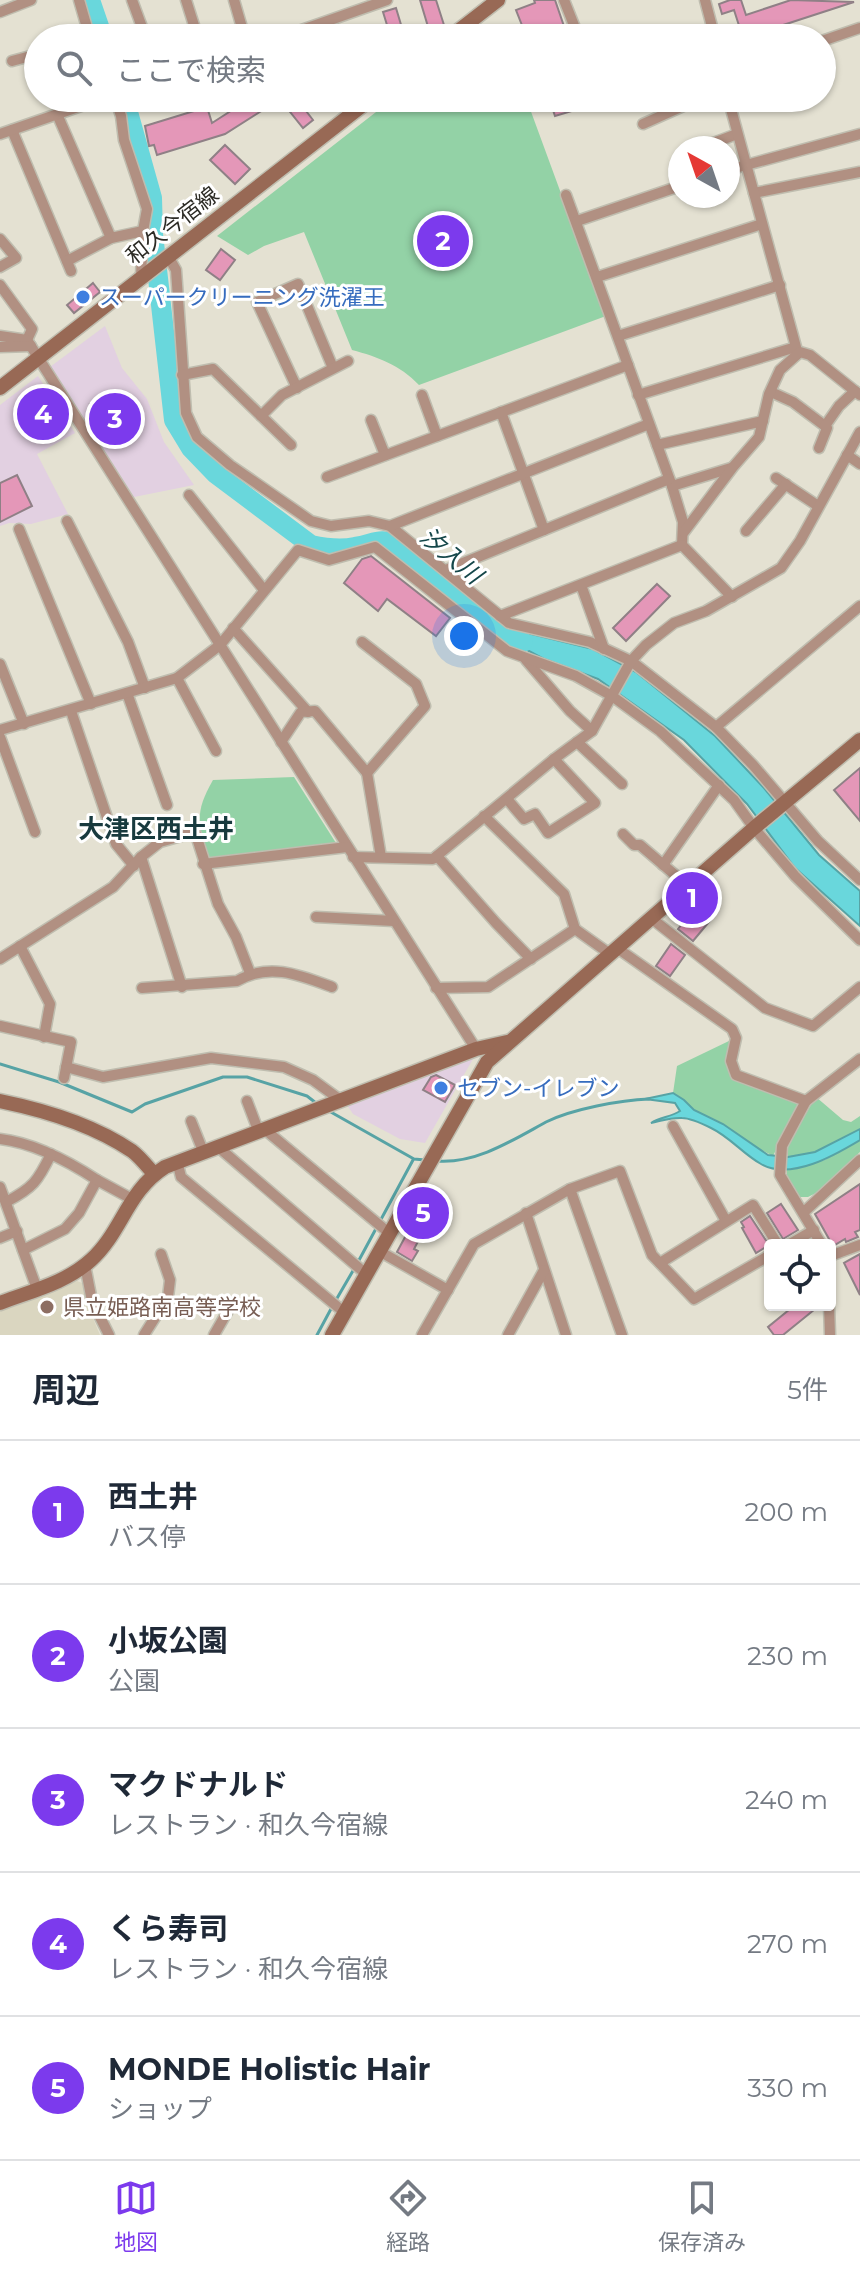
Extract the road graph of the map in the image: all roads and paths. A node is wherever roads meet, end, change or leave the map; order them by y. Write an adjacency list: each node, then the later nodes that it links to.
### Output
1 (31, 0): 10 (street)
2 (79, 0): 11 (street)
3 (132, 0): 12 (street)
4 (186, 0): 13 (street)
5 (234, 0): 14 (street)
6 (387, 0): 15 (street)
7 (498, 0): 16 (street)
8 (564, 0): 17 (street)
9 (705, 0): 18 (street)
10 (0, 12)
11 (86, 24)
12 (141, 24)
13 (194, 24)
14 (241, 24)
15 (319, 24)
16 (467, 24)
17 (573, 24)
18 (711, 24)
19 (860, 28): 20 (street)
20 (836, 36)
21 (24, 58): 22 (street)
22 (12, 61)
23 (63, 112): 28 (street)
24 (120, 112): 43 (street)
25 (354, 112): 46 (street, 和久今宿線)
26 (670, 112): 29 (street)
27 (732, 112): 32 (street)
28 (57, 114): 30 (street); 44 (street)
29 (643, 124)
30 (12, 130): 31 (street); 44 (street)
31 (0, 134)
32 (737, 134): 34 (street); 35 (street)
33 (860, 134): 35 (street)
34 (732, 136)
35 (746, 164): 36 (street); 39 (street)
36 (740, 166)
37 (860, 172): 39 (street)
38 (668, 190): 41 (street)
39 (754, 193): 42 (street)
40 (566, 195): 41 (street)
41 (577, 221): 49 (street)
42 (762, 224): 49 (street); 51 (street)
43 (143, 231): 44 (street); 48 (street)
44 (111, 238)
45 (0, 239): 47 (street)
46 (168, 256): 48 (street, 和久今宿線); 60 (street)
47 (0, 267)
48 (144, 274): 55 (street, 和久今宿線)
49 (597, 277): 53 (street)
50 (0, 285): 55 (street)
51 (780, 285): 53 (street); 56 (street)
52 (0, 336): 55 (street)
53 (618, 336): 58 (street)
54 (0, 347): 55 (street)
55 (32, 348): 61 (street, 和久今宿線); 102 (street)
56 (798, 350): 63 (street); 64 (street); 66 (street)
57 (348, 361): 59 (street)
58 (628, 365): 66 (street); 67 (street)
59 (333, 368): 62 (street); 62 (street)
60 (182, 375): 68 (street); 88 (street)
61 (0, 388)
62 (297, 388): 68 (street)
63 (771, 392): 70 (street); 72 (street)
64 (858, 393): 72 (street)
65 (422, 395): 74 (street)
66 (638, 395): 71 (street)
67 (501, 412): 74 (street); 82 (street)
68 (261, 416): 75 (street)
69 (371, 420): 78 (street)
70 (763, 421): 76 (street); 81 (street)
71 (649, 424): 76 (street); 82 (street)
72 (825, 426): 77 (street)
73 (860, 432): 79 (street)
74 (437, 436): 78 (street)
75 (291, 445)
76 (657, 445): 84 (street)
77 (819, 448)
78 (385, 455): 83 (street)
79 (847, 455): 80 (street); 86 (street)
80 (860, 464)
81 (733, 467): 84 (street); 92 (street)
82 (523, 474): 88 (street); 90 (street)
83 (327, 477)
84 (670, 482): 90 (street); 92 (street)
85 (189, 495): 96 (street)
86 (818, 506): 91 (street); 97 (street)
87 (67, 521): 108 (street)
88 (390, 526): 94 (street)
89 (19, 529): 111 (street)
90 (544, 530): 94 (street)
91 (746, 531)
92 (684, 532): 93 (street)
93 (682, 545): 95 (street); 97 (street)
94 (446, 570): 99 (street)
95 (581, 585): 99 (street); 103 (street)
96 (264, 590): 100 (street); 104 (street)
97 (732, 597): 105 (street)
98 (860, 606): 115 (street)
99 (500, 616): 103 (street)
100 (233, 628): 102 (street); 113 (street)
101 (362, 642): 124 (street)
102 (220, 645): 107 (street); 120 (street)
103 (604, 649): 105 (street)
104 (524, 658): 110 (street); 117 (street)
105 (631, 661): 110 (street); 115 (street)
106 (0, 664): 114 (street)
107 (177, 678): 108 (street); 122 (street)
108 (145, 688): 109 (street)
109 (127, 693): 111 (street); 129 (street)
110 (612, 696): 117 (street); 126 (street)
111 (91, 704): 112 (street)
112 (71, 711): 114 (street); 137 (street)
113 (308, 712): 120 (street); 124 (street)
114 (24, 724): 116 (street)
115 (716, 727): 128 (street)
116 (0, 730)
117 (592, 731): 121 (street)
118 (0, 737): 132 (street)
119 (860, 740): 128 (street)
120 (281, 742): 134 (street)
121 (577, 742): 123 (street); 125 (street)
122 (216, 751)
123 (554, 759): 127 (street); 127 (street)
124 (367, 773): 136 (street)
125 (622, 784)
126 (719, 785): 131 (street); 139 (street)
127 (507, 799): 130 (street)
128 (785, 802): 131 (street); 140 (street)
129 (167, 805)
130 (484, 816): 135 (street); 145 (street)
131 (754, 828): 141 (street); 146 (street)
132 (35, 832)
133 (623, 834): 139 (street)
134 (350, 852): 136 (street); 138 (street); 144 (street)
135 (437, 856): 136 (street); 150 (street)
136 (381, 857)
137 (137, 861): 138 (street); 147 (street); 152 (street)
138 (203, 864): 151 (street)
139 (663, 865): 141 (street)
140 (858, 875)
141 (688, 886): 143 (street)
142 (316, 917): 144 (street)
143 (651, 918): 148 (street); 154 (street)
144 (394, 921): 156 (street)
145 (575, 929): 148 (street); 150 (street)
146 (860, 940)
147 (20, 946): 149 (street); 158 (street)
148 (613, 951): 159 (street); 165 (street)
149 (0, 959)
150 (531, 959): 156 (street)
151 (250, 973): 152 (street); 153 (street)
152 (182, 987): 155 (street)
153 (332, 987)
154 (860, 987)
155 (142, 988)
156 (436, 988): 160 (street)
157 (0, 1026): 158 (street)
158 (44, 1037): 162 (street)
159 (507, 1042): 160 (street); 183 (street)
160 (476, 1049): 162 (street)
161 (860, 1059): 165 (street)
162 (339, 1099): 168 (street)
163 (0, 1101): 174 (street)
164 (247, 1101): 168 (street)
165 (806, 1101): 180 (street)
166 (191, 1121): 170 (street)
167 (673, 1126): 182 (street)
168 (261, 1129): 170 (street); 183 (street)
169 (0, 1139): 171 (street)
170 (210, 1148): 173 (street); 198 (street)
171 (51, 1154): 175 (street); 179 (street)
172 (860, 1160): 180 (street)
173 (177, 1161): 174 (street); 204 (street)
174 (154, 1174): 178 (street)
175 (97, 1180): 178 (street); 191 (street)
176 (0, 1187): 179 (street)
177 (570, 1189): 181 (street); 196 (street); 213 (street)
178 (132, 1199): 197 (street)
179 (6, 1202): 185 (street)
180 (804, 1212): 184 (street)
181 (526, 1213): 199 (street); 201 (street)
182 (726, 1221): 187 (street); 196 (street)
183 (381, 1227): 192 (street)
184 (814, 1230): 188 (street); 189 (street)
185 (17, 1231): 186 (street); 191 (street)
186 (0, 1238)
187 (774, 1239)
188 (798, 1239)
189 (819, 1239)
190 (859, 1247): 194 (street)
191 (23, 1250): 200 (street)
192 (379, 1251): 198 (street); 201 (street)
193 (161, 1254): 207 (street)
194 (836, 1254)
195 (764, 1258): 196 (street)
196 (660, 1263)
197 (85, 1265): 200 (street); 206 (street)
198 (358, 1267): 204 (street)
199 (544, 1270): 211 (street); 212 (street)
200 (37, 1289): 203 (street)
201 (448, 1290): 210 (street)
202 (233, 1302): 208 (street)
203 (0, 1303)
204 (337, 1307): 209 (street)
205 (829, 1311): 214 (street)
206 (109, 1335)
207 (144, 1335)
208 (214, 1335)
209 (332, 1335)
210 (422, 1335)
211 (508, 1335)
212 (566, 1335)
213 (622, 1335)
214 (830, 1335)

